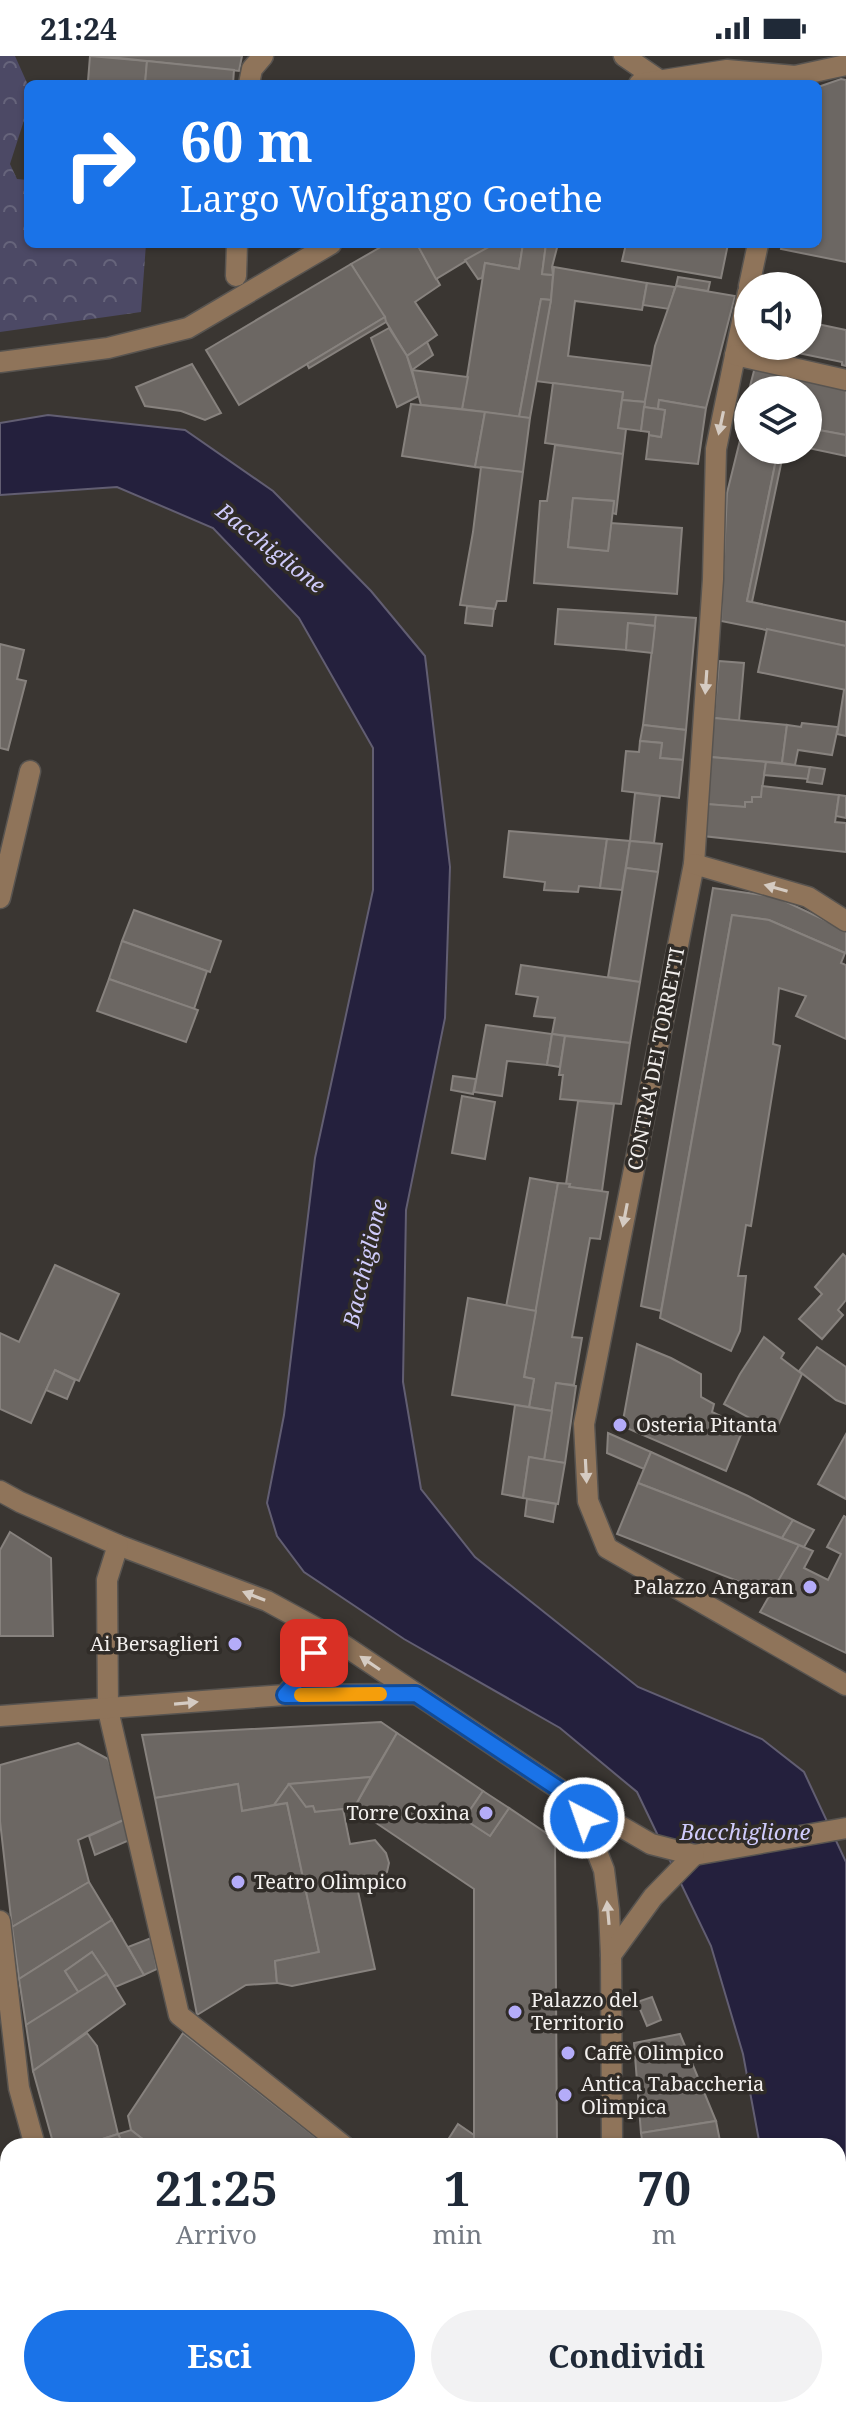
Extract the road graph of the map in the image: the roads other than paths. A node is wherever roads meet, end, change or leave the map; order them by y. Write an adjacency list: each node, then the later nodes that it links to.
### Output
1 (263, 56): 4 (street)
2 (624, 56): 5 (street)
3 (846, 65): 7 (street)
4 (250, 80)
5 (647, 80)
6 (662, 80): 7 (street)
7 (793, 80)
8 (237, 248): 12 (street)
9 (324, 248): 15 (street)
10 (757, 248): 11 (street, CONTRA' DEI TORRETTI)
11 (752, 272)
12 (236, 276)
13 (734, 360): 18 (street, CONTRA' DEI TORRETTI, one-way to 18)
14 (757, 360): 16 (street)
15 (0, 362)
16 (846, 380)
17 (30, 771): 19 (street)
18 (694, 864): 20 (street, one-way to 18); 24 (street, CONTRA' DEI TORRETTI, one-way to 24)
19 (0, 898)
20 (846, 921)
21 (0, 1491): 22 (street)
22 (118, 1545): 23 (street, one-way to 22); 27 (street)
23 (324, 1632): 25 (street, one-way to 23); 26 (street)
24 (846, 1685)
25 (416, 1694): 26 (street); 29 (street)
26 (285, 1695): 27 (street, one-way to 26)
27 (108, 1710): 28 (street); 35 (street)
28 (0, 1716)
29 (577, 1801): 31 (street); 33 (street, one-way to 29)
30 (844, 1829): 31 (street)
31 (694, 1855): 33 (street)
32 (0, 1921): 34 (street)
33 (611, 1955): 36 (street)
34 (33, 2138)
35 (334, 2138)
36 (612, 2138)

